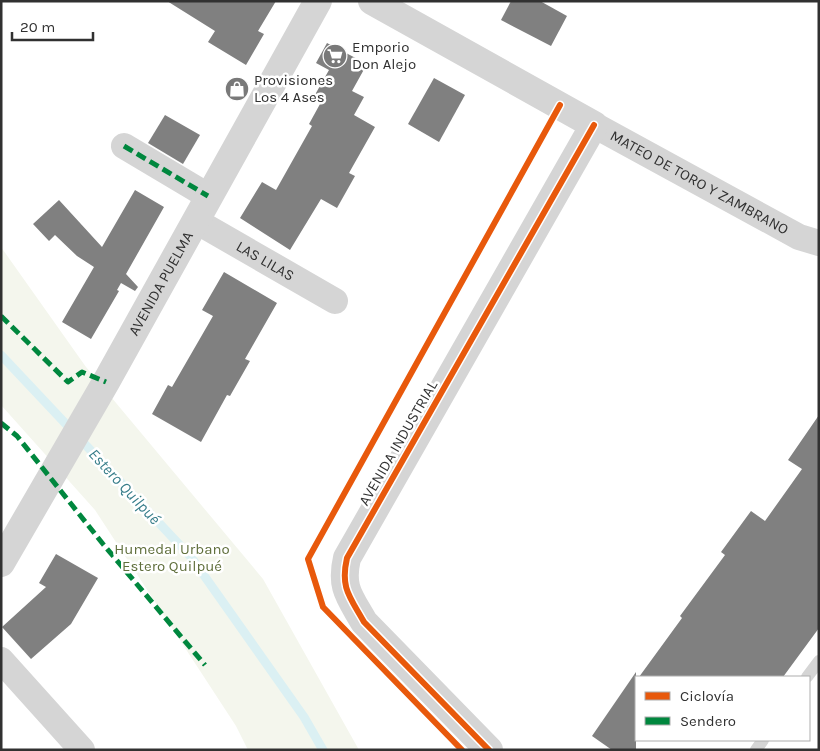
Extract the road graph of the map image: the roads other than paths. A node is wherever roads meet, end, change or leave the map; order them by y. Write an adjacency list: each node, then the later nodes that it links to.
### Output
1 (318, 1): 5 (street, AVENIDA PUELMA)
2 (372, 1): 3 (street, MATEO DE TORO Y ZAMBRANO)
3 (594, 125): 7 (street, MATEO DE TORO Y ZAMBRANO); 14 (street, AVENIDA INDUSTRIAL)
4 (124, 146): 5 (street)
5 (208, 196): 6 (street, AVENIDA PUELMA)
6 (196, 221): 8 (street, LAS LILAS); 9 (street, AVENIDA PUELMA)
7 (819, 243)
8 (335, 301)
9 (1, 563)
10 (1, 660): 13 (street)
11 (819, 661): 12 (lane)
12 (808, 676)
13 (82, 750)
14 (488, 750)

